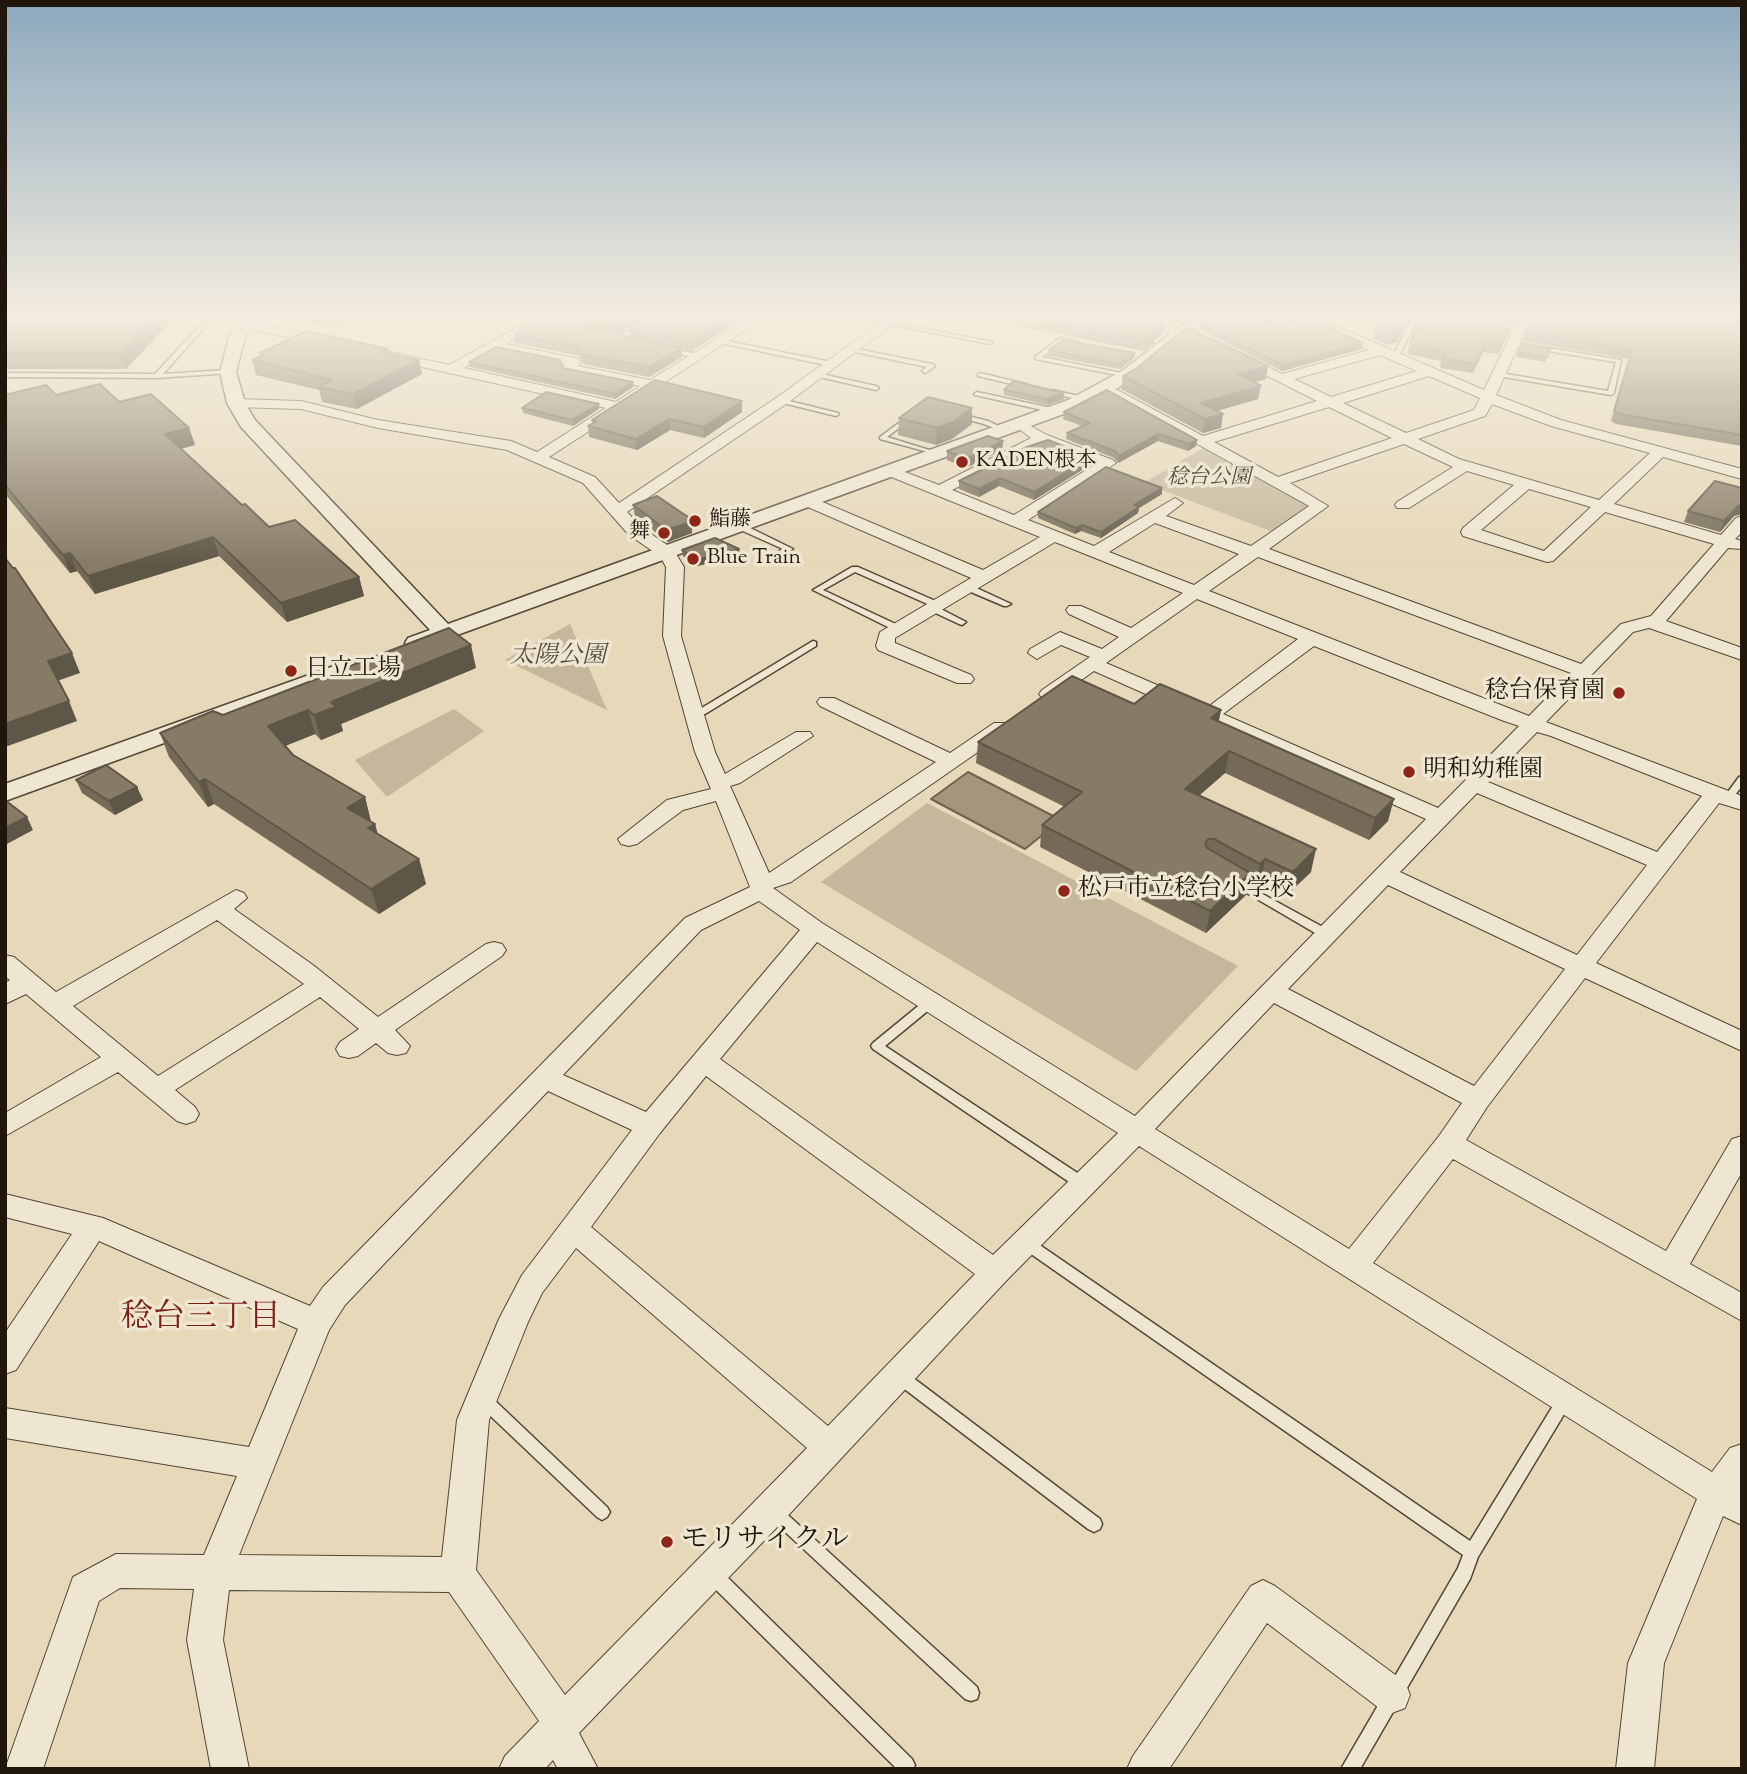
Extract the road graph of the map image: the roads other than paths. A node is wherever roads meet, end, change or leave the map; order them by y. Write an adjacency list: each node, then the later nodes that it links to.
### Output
1 (593, 401): 12 (street)
2 (630, 401): 12 (street)
3 (781, 401): 14 (lane); 34 (street)
4 (1009, 401): 13 (lane)
5 (1080, 401): 13 (street)
6 (1127, 401): 19 (street)
7 (1334, 401): 10 (street)
8 (1487, 401): 20 (street)
9 (1499, 401): 21 (street)
10 (1330, 402): 19 (street); 20 (street)
11 (236, 403): 23 (street); 54 (street)
12 (620, 407): 23 (street)
13 (1056, 411): 17 (street)
14 (836, 414)
15 (948, 414): 17 (lane)
16 (913, 416): 22 (lane)
17 (1012, 427): 18 (street); 22 (street)
18 (1042, 438): 29 (street); 36 (street)
19 (1202, 440): 27 (street)
20 (1407, 440): 24 (street); 27 (street)
21 (1660, 452): 26 (street); 33 (street)
22 (937, 454): 25 (street)
23 (537, 458): 34 (street)
24 (1466, 465): 28 (street); 32 (street)
25 (889, 471): 29 (street); 30 (street)
26 (1742, 474)
27 (1278, 482): 41 (street)
28 (1526, 483): 33 (street); 33 (street)
29 (941, 490): 36 (street)
30 (807, 501): 38 (street); 45 (street)
31 (1175, 503): 35 (street)
32 (1430, 505)
33 (1600, 505): 40 (street)
34 (618, 510): 43 (street)
35 (1154, 517): 41 (street); 42 (street)
36 (1017, 520): 39 (street)
37 (1742, 521): 40 (street)
38 (737, 525): 43 (street); 44 (lane)
39 (1055, 535): 42 (street); 45 (street)
40 (1734, 544): 52 (street)
41 (1254, 551): 47 (street); 63 (street)
42 (1097, 552): 47 (street)
43 (667, 553): 54 (street); 67 (street)
44 (770, 560)
45 (984, 577): 46 (street)
46 (967, 587): 48 (lane); 49 (street)
47 (1196, 592): 55 (street); 56 (street)
48 (1007, 604)
49 (935, 607): 51 (lane); 53 (street); 53 (lane)
50 (1075, 610): 55 (street)
51 (962, 622)
52 (1650, 622): 60 (street); 63 (street)
53 (899, 629): 64 (street)
54 (444, 632): 58 (street)
55 (1133, 636): 62 (street)
56 (1312, 638): 68 (street); 70 (street)
57 (813, 644): 67 (lane)
58 (397, 650)
59 (1037, 653): 62 (street)
60 (1742, 654)
61 (373, 659): 76 (street)
62 (1098, 660): 65 (street); 68 (street)
63 (1585, 672): 70 (street)
64 (964, 679)
65 (1038, 701)
66 (827, 702): 72 (street)
67 (693, 712): 75 (street)
68 (1210, 715): 78 (street)
69 (1016, 716): 72 (street)
70 (1534, 724): 74 (street); 77 (street)
71 (803, 736): 75 (street)
72 (951, 761): 83 (street)
73 (1742, 779): 77 (lane)
74 (1475, 784): 78 (street); 80 (street)
75 (719, 788): 79 (street); 83 (street)
76 (5, 793)
77 (1728, 799): 80 (street)
78 (1442, 818): 81 (street)
79 (629, 839)
80 (1661, 862): 88 (street)
81 (1384, 874): 85 (street); 88 (street)
82 (1232, 880): 85 (lane)
83 (762, 887): 84 (street); 101 (street)
84 (814, 929): 93 (street); 100 (street)
85 (1326, 934): 91 (street)
86 (494, 950): 95 (street)
87 (5, 963): 89 (street)
88 (1580, 967): 96 (street); 103 (street)
89 (28, 981): 92 (street); 94 (street)
90 (320, 985): 94 (street); 95 (street); 102 (street)
91 (1272, 991): 103 (street); 107 (street)
92 (5, 995)
93 (932, 1001): 107 (street); 110 (lane)
94 (55, 1004): 99 (street)
95 (376, 1030): 97 (street); 98 (street)
96 (1742, 1042)
97 (397, 1046)
98 (349, 1049)
99 (120, 1058): 102 (street); 105 (street)
100 (703, 1060): 106 (street); 117 (street)
101 (545, 1078): 106 (street); 119 (street)
102 (157, 1089): 104 (street)
103 (1478, 1100): 108 (street)
104 (186, 1114)
105 (5, 1126)
106 (650, 1126): 113 (street)
107 (1137, 1131): 110 (street); 115 (street)
108 (1449, 1144): 115 (street); 116 (street)
109 (1742, 1147): 116 (street)
110 (1083, 1184): 114 (street)
111 (5, 1205): 112 (street)
112 (93, 1226): 119 (street); 120 (street)
113 (574, 1229): 122 (street); 125 (street)
114 (1026, 1243): 117 (street); 132 (lane)
115 (1353, 1266): 123 (street)
116 (1672, 1268): 118 (street)
117 (995, 1273): 121 (street)
118 (1742, 1308)
119 (316, 1323): 127 (street)
120 (5, 1360)
121 (897, 1375): 125 (street); 131 (lane)
122 (480, 1397): 130 (lane); 135 (street)
123 (1565, 1399): 128 (street); 132 (lane)
124 (5, 1423): 127 (street)
125 (828, 1446): 129 (street)
126 (1742, 1459): 128 (street)
127 (259, 1464): 134 (street)
128 (1729, 1501): 146 (street)
129 (771, 1509): 133 (street); 136 (lane)
130 (602, 1512)
131 (1094, 1524)
132 (1472, 1552): 137 (lane)
133 (709, 1572): 138 (street); 139 (lane)
134 (214, 1573): 135 (street); 140 (street); 141 (street)
135 (458, 1576): 138 (street)
136 (971, 1693)
137 (1392, 1695): 144 (street); 145 (lane)
138 (559, 1727): 142 (street); 143 (street)
139 (906, 1765)
140 (24, 1769)
141 (230, 1769)
142 (518, 1769)
143 (579, 1769)
144 (1146, 1769)
145 (1350, 1769)
146 (1634, 1769)

